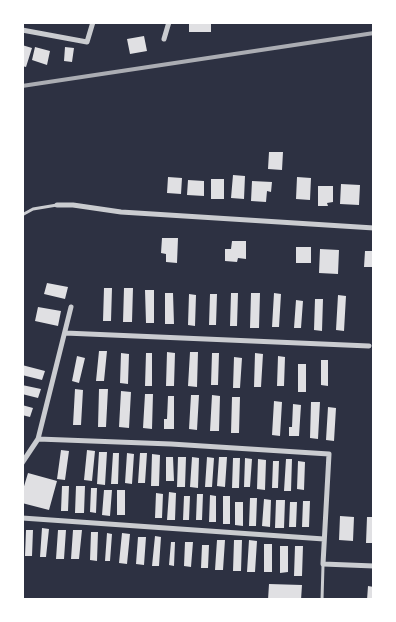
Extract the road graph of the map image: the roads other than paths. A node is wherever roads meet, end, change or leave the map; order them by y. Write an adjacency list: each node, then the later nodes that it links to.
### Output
1 (93, 22): 3 (street)
2 (169, 22): 4 (street)
3 (22, 30)
4 (164, 39)
5 (57, 205): 6 (lane); 7 (street)
6 (22, 215)
7 (374, 228)
8 (71, 307): 9 (street)
9 (65, 333): 10 (street); 11 (street)
10 (369, 346)
11 (38, 439): 12 (street); 14 (street)
12 (22, 463)
13 (22, 518): 14 (street)
14 (324, 540): 15 (street)
15 (323, 564): 16 (street); 17 (lane)
16 (374, 566)
17 (322, 600)

